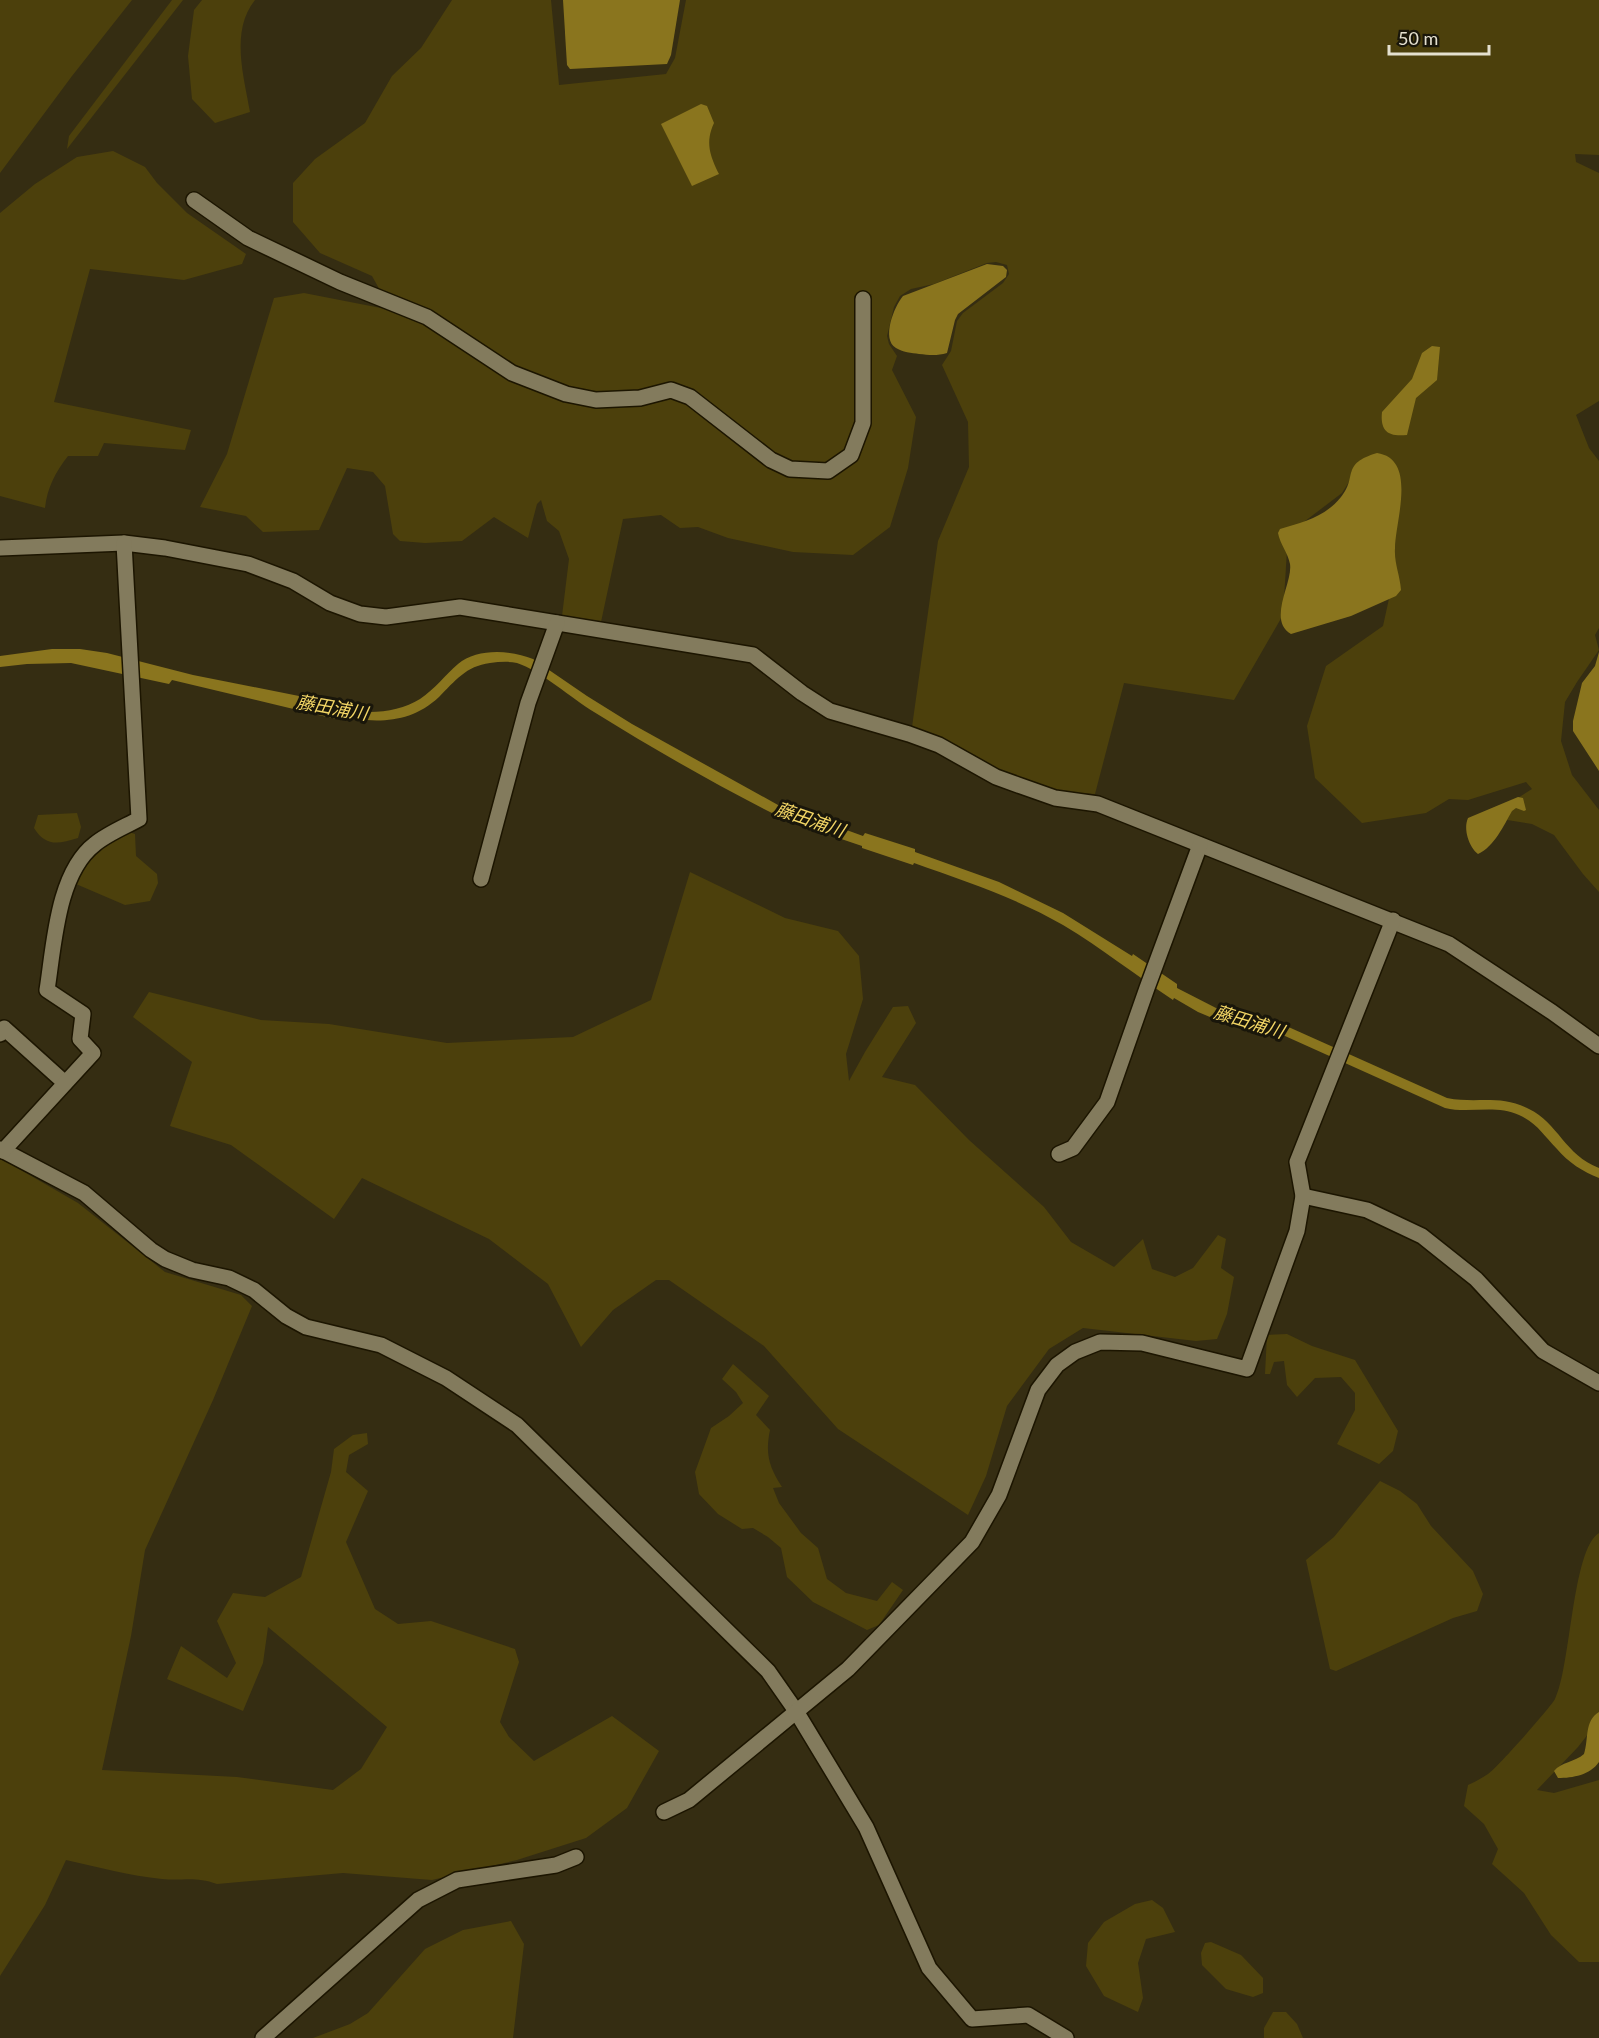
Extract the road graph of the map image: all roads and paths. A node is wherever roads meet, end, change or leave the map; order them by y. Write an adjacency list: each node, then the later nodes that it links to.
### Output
1 (194, 200): 2 (street)
2 (863, 299)
3 (124, 543): 4 (street); 5 (street); 11 (street)
4 (0, 548)
5 (557, 623): 6 (street); 7 (street)
6 (1200, 845): 8 (street); 13 (street)
7 (482, 879)
8 (1393, 920): 10 (street); 14 (street)
9 (0, 1034): 11 (street)
10 (1599, 1046)
11 (65, 1083): 12 (street)
12 (1, 1150): 16 (street)
13 (1059, 1154)
14 (1303, 1196): 15 (street); 16 (street)
15 (1599, 1383)
16 (796, 1711): 17 (street); 20 (street)
17 (664, 1812)
18 (576, 1857): 19 (street)
19 (263, 2038)
20 (1066, 2038)

